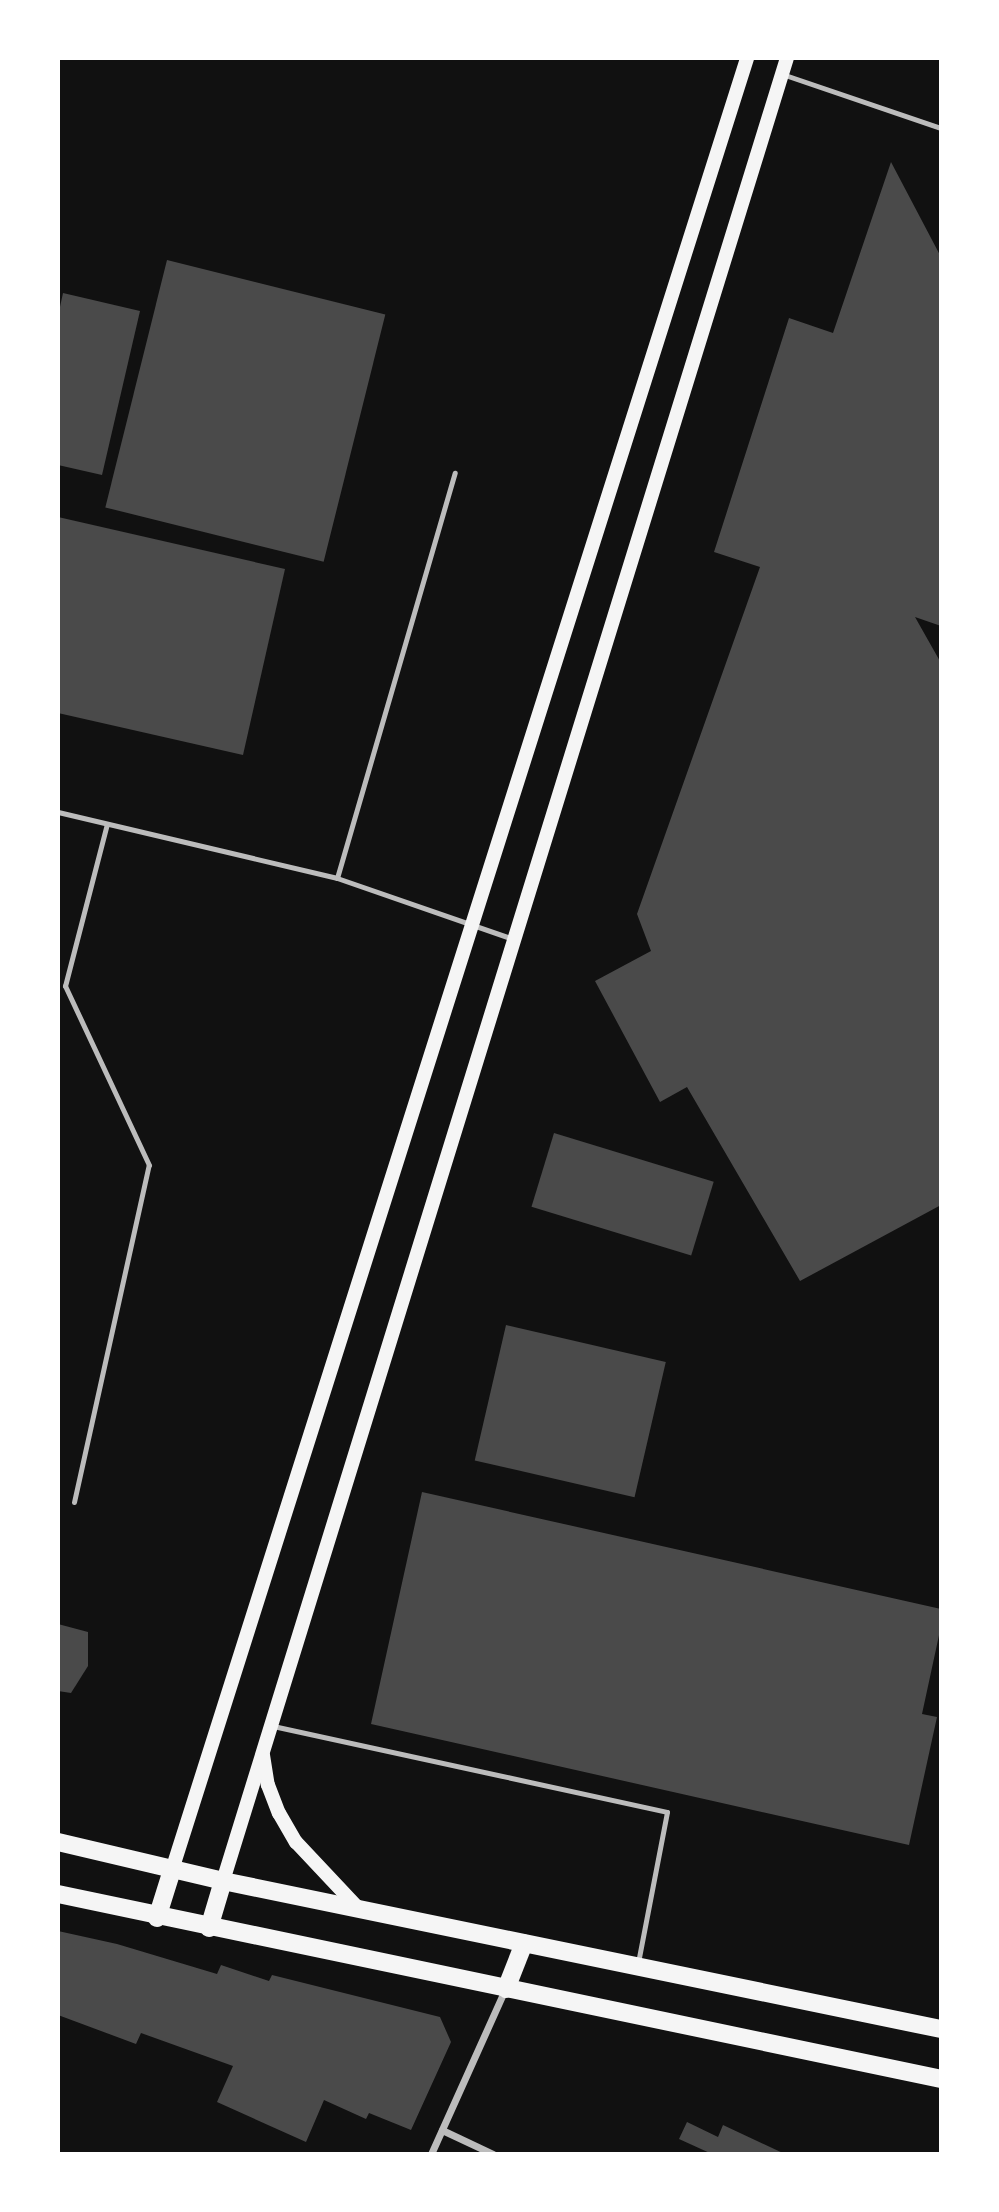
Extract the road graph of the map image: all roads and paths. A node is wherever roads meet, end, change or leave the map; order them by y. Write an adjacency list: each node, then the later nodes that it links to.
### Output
1 (747, 58): 9 (main road)
2 (787, 58): 3 (main road)
3 (782, 74): 4 (lane); 10 (main road)
4 (941, 128)
5 (455, 473): 8 (lane)
6 (58, 813): 7 (lane)
7 (107, 824): 8 (lane); 12 (lane)
8 (337, 878): 9 (lane)
9 (471, 926): 10 (lane); 17 (main road)
10 (514, 940): 14 (main road)
11 (58, 985): 12 (lane)
12 (65, 986): 13 (lane)
13 (74, 1502)
14 (270, 1726): 15 (main road); 24 (lane)
15 (262, 1751): 18 (main road); 20 (main road)
16 (58, 1842): 17 (main road)
17 (172, 1870): 18 (main road); 21 (main road)
18 (223, 1881): 20 (main road); 22 (main road)
19 (58, 1894): 21 (main road)
20 (360, 1910): 23 (main road)
21 (157, 1917): 22 (main road)
22 (208, 1928): 25 (main road)
23 (524, 1943): 24 (main road); 25 (main road)
24 (638, 1966): 26 (main road)
25 (506, 1989): 27 (main road); 28 (street)
26 (941, 2029)
27 (941, 2079)
28 (442, 2130): 29 (street); 30 (street)
29 (431, 2154)
30 (493, 2154)

